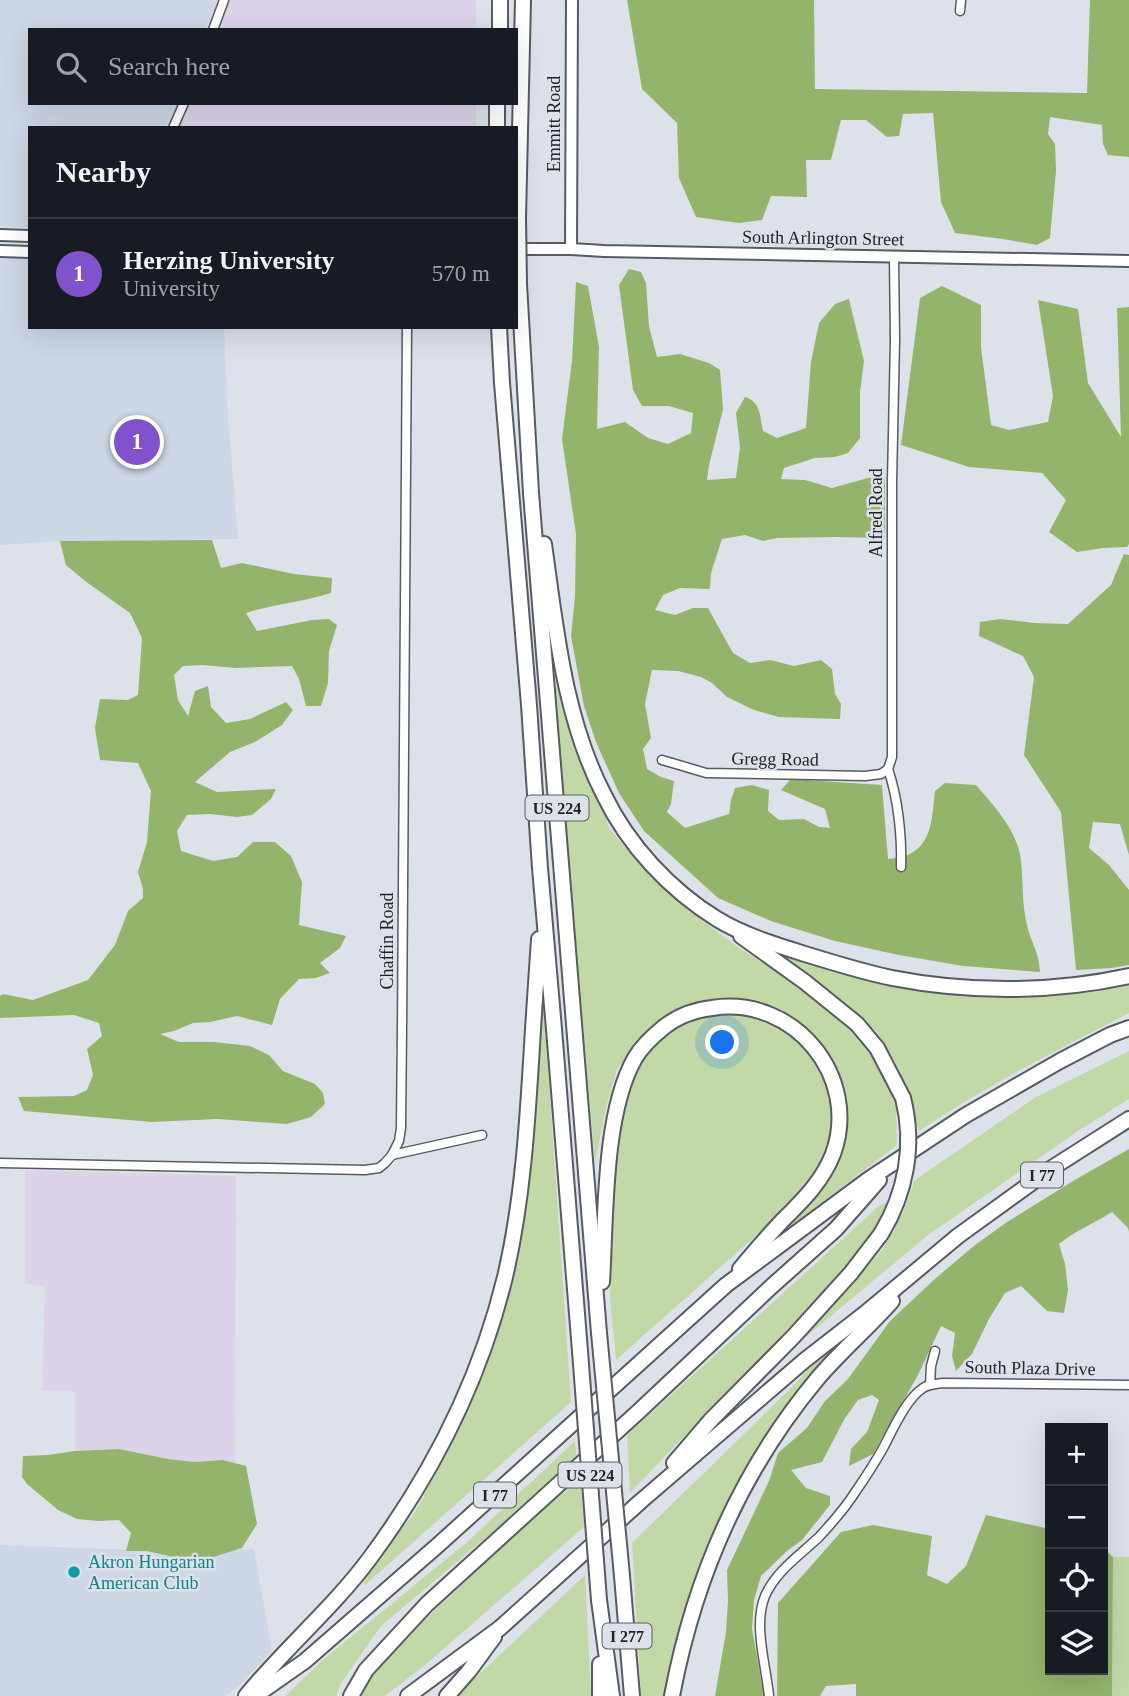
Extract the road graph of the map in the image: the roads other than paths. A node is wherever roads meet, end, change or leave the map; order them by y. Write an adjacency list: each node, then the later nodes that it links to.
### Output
1 (225, 0): 7 (street)
2 (500, 0): 8 (highway)
3 (523, 0): 13 (highway, US 224)
4 (572, 0): 17 (main road, Emmitt Road)
5 (961, 0): 6 (street)
6 (960, 10)
7 (214, 28)
8 (499, 28)
9 (183, 105): 11 (street)
10 (497, 105): 12 (highway)
11 (174, 126)
12 (497, 126)
13 (518, 218): 24 (highway, US 224, bridge)
14 (0, 235): 15 (main road)
15 (28, 236)
16 (518, 249): 17 (main road, South Arlington Street)
17 (571, 249): 20 (main road, South Arlington Street)
18 (0, 251): 19 (main road)
19 (28, 252)
20 (894, 257): 21 (main road, South Arlington Street); 26 (street, Alfred Road)
21 (1129, 261)
22 (407, 329): 34 (street, Chaffin Road)
23 (499, 329): 27 (highway, US 224)
24 (527, 418): 29 (highway); 39 (highway, US 224)
25 (662, 760): 26 (street, Gregg Road)
26 (888, 769): 28 (street)
27 (540, 867): 44 (highway, US 224, bridge); 47 (highway)
28 (901, 867)
29 (719, 920): 30 (highway); 43 (highway, bridge)
30 (1129, 976)
31 (1129, 1028): 36 (highway, I 77)
32 (1129, 1119): 37 (highway, I 77)
33 (482, 1135): 34 (street)
34 (392, 1155): 35 (street)
35 (0, 1163)
36 (893, 1163): 38 (highway, I 77); 46 (highway)
37 (917, 1269): 43 (highway, I 77); 54 (highway)
38 (726, 1285): 39 (highway); 48 (highway, I 77)
39 (599, 1333): 53 (highway, I 277, bridge)
40 (935, 1351): 41 (street)
41 (930, 1385): 42 (street, South Plaza Drive); 55 (street)
42 (1129, 1385)
43 (641, 1501): 45 (highway, I 77)
44 (599, 1600): 51 (highway); 52 (highway, US 224)
45 (500, 1628): 49 (highway, I 77); 50 (highway)
46 (351, 1695)
47 (246, 1696)
48 (256, 1696)
49 (408, 1696)
50 (447, 1696)
51 (600, 1696)
52 (612, 1696)
53 (632, 1696)
54 (672, 1696)
55 (769, 1696)

